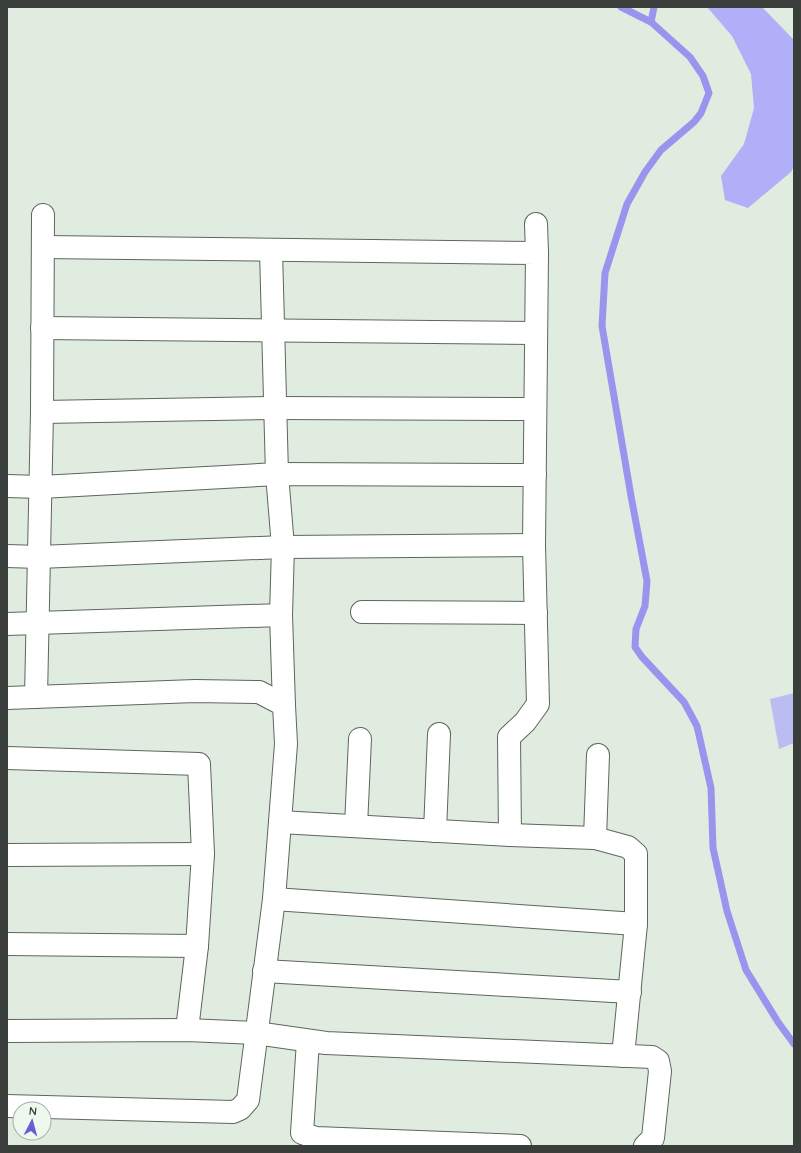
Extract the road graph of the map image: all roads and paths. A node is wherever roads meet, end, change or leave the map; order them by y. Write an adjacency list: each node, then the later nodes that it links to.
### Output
1 (43, 215): 3 (street)
2 (536, 224): 5 (street)
3 (43, 247): 4 (street); 6 (street)
4 (271, 250): 5 (street); 7 (street)
5 (537, 253): 8 (street)
6 (42, 328): 7 (street); 11 (street)
7 (273, 330): 8 (street); 9 (street)
8 (536, 333): 10 (street)
9 (275, 408): 10 (street); 11 (street); 12 (street)
10 (535, 409): 13 (street)
11 (42, 412): 15 (street)
12 (277, 474): 13 (street); 15 (street); 17 (street)
13 (535, 475): 16 (street)
14 (7, 486): 15 (street)
15 (41, 487): 19 (street)
16 (534, 545): 17 (street); 21 (street)
17 (283, 547): 19 (street); 22 (street)
18 (7, 556): 19 (street)
19 (39, 557): 23 (street)
20 (362, 612): 21 (street)
21 (536, 613): 35 (street)
22 (281, 615): 23 (street); 27 (street)
23 (38, 622): 24 (street); 25 (street)
24 (7, 624)
25 (36, 697): 26 (street); 27 (street)
26 (7, 698)
27 (284, 705): 32 (street)
28 (439, 734): 34 (street)
29 (360, 740): 33 (street)
30 (598, 755): 36 (street)
31 (7, 758): 37 (street)
32 (280, 822): 33 (street); 39 (street)
33 (356, 826): 34 (street)
34 (435, 831): 35 (street)
35 (510, 835): 36 (street)
36 (595, 838): 40 (street)
37 (203, 854): 38 (street); 42 (street)
38 (7, 855)
39 (274, 899): 40 (street); 43 (street)
40 (636, 924): 44 (street)
41 (7, 944): 42 (street)
42 (197, 946): 45 (street)
43 (264, 971): 44 (street); 47 (street)
44 (630, 992): 49 (street)
45 (187, 1030): 46 (street); 47 (street)
46 (7, 1031)
47 (256, 1033): 48 (street); 50 (street)
48 (308, 1040): 49 (street); 51 (street)
49 (623, 1056): 52 (street)
50 (7, 1106)
51 (520, 1146)
52 (645, 1146)

